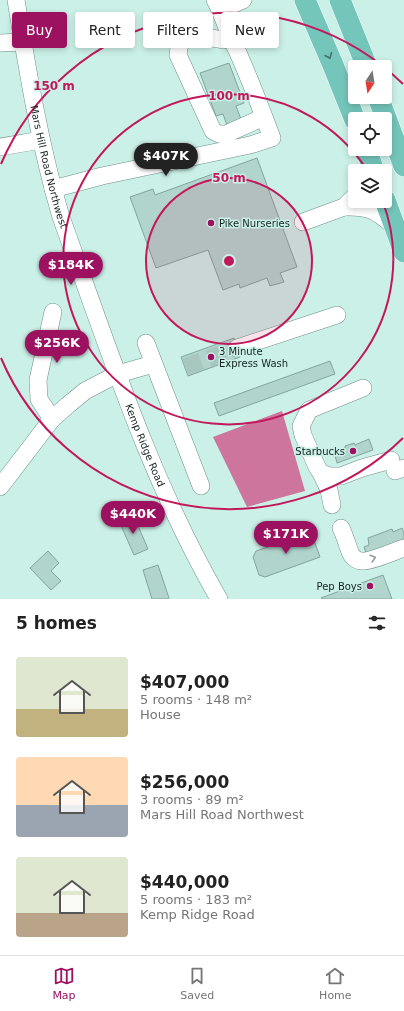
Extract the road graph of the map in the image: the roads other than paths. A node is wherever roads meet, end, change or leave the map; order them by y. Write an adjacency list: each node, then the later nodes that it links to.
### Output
1 (16, 0): 6 (street, Mars Hill Road Northwest)
2 (243, 0): 5 (street)
3 (340, 0): 13 (main road)
4 (304, 3): 15 (main road, one-way to 15)
5 (217, 5): 7 (street)
6 (18, 12)
7 (221, 14)
8 (221, 40): 16 (street)
9 (12, 42): 10 (street)
10 (0, 43)
11 (24, 48): 17 (street, Mars Hill Road Northwest)
12 (236, 48): 16 (street)
13 (364, 60)
14 (381, 104): 19 (main road)
15 (352, 112)
16 (264, 117): 20 (street)
17 (41, 140): 18 (street); 20 (street, Mars Hill Road Northwest)
18 (0, 147)
19 (402, 158)
20 (53, 189): 32 (street, Mars Hill Road Northwest)
21 (348, 201): 24 (street)
22 (367, 208): 25 (street)
23 (388, 208): 25 (main road)
24 (303, 222)
25 (394, 226): 26 (main road)
26 (404, 252)
27 (53, 312): 33 (street)
28 (337, 315): 30 (street)
29 (146, 343): 31 (street)
30 (237, 348)
31 (153, 364): 32 (street); 37 (street)
32 (118, 374): 33 (street); 41 (street, Kemp Ridge Road)
33 (52, 419): 38 (street)
34 (395, 463): 35 (street); 36 (street)
35 (321, 473): 36 (street); 36 (street)
36 (341, 476)
37 (201, 486)
38 (0, 487)
39 (341, 528): 40 (street, one-way to 40)
40 (404, 548)
41 (220, 599)

